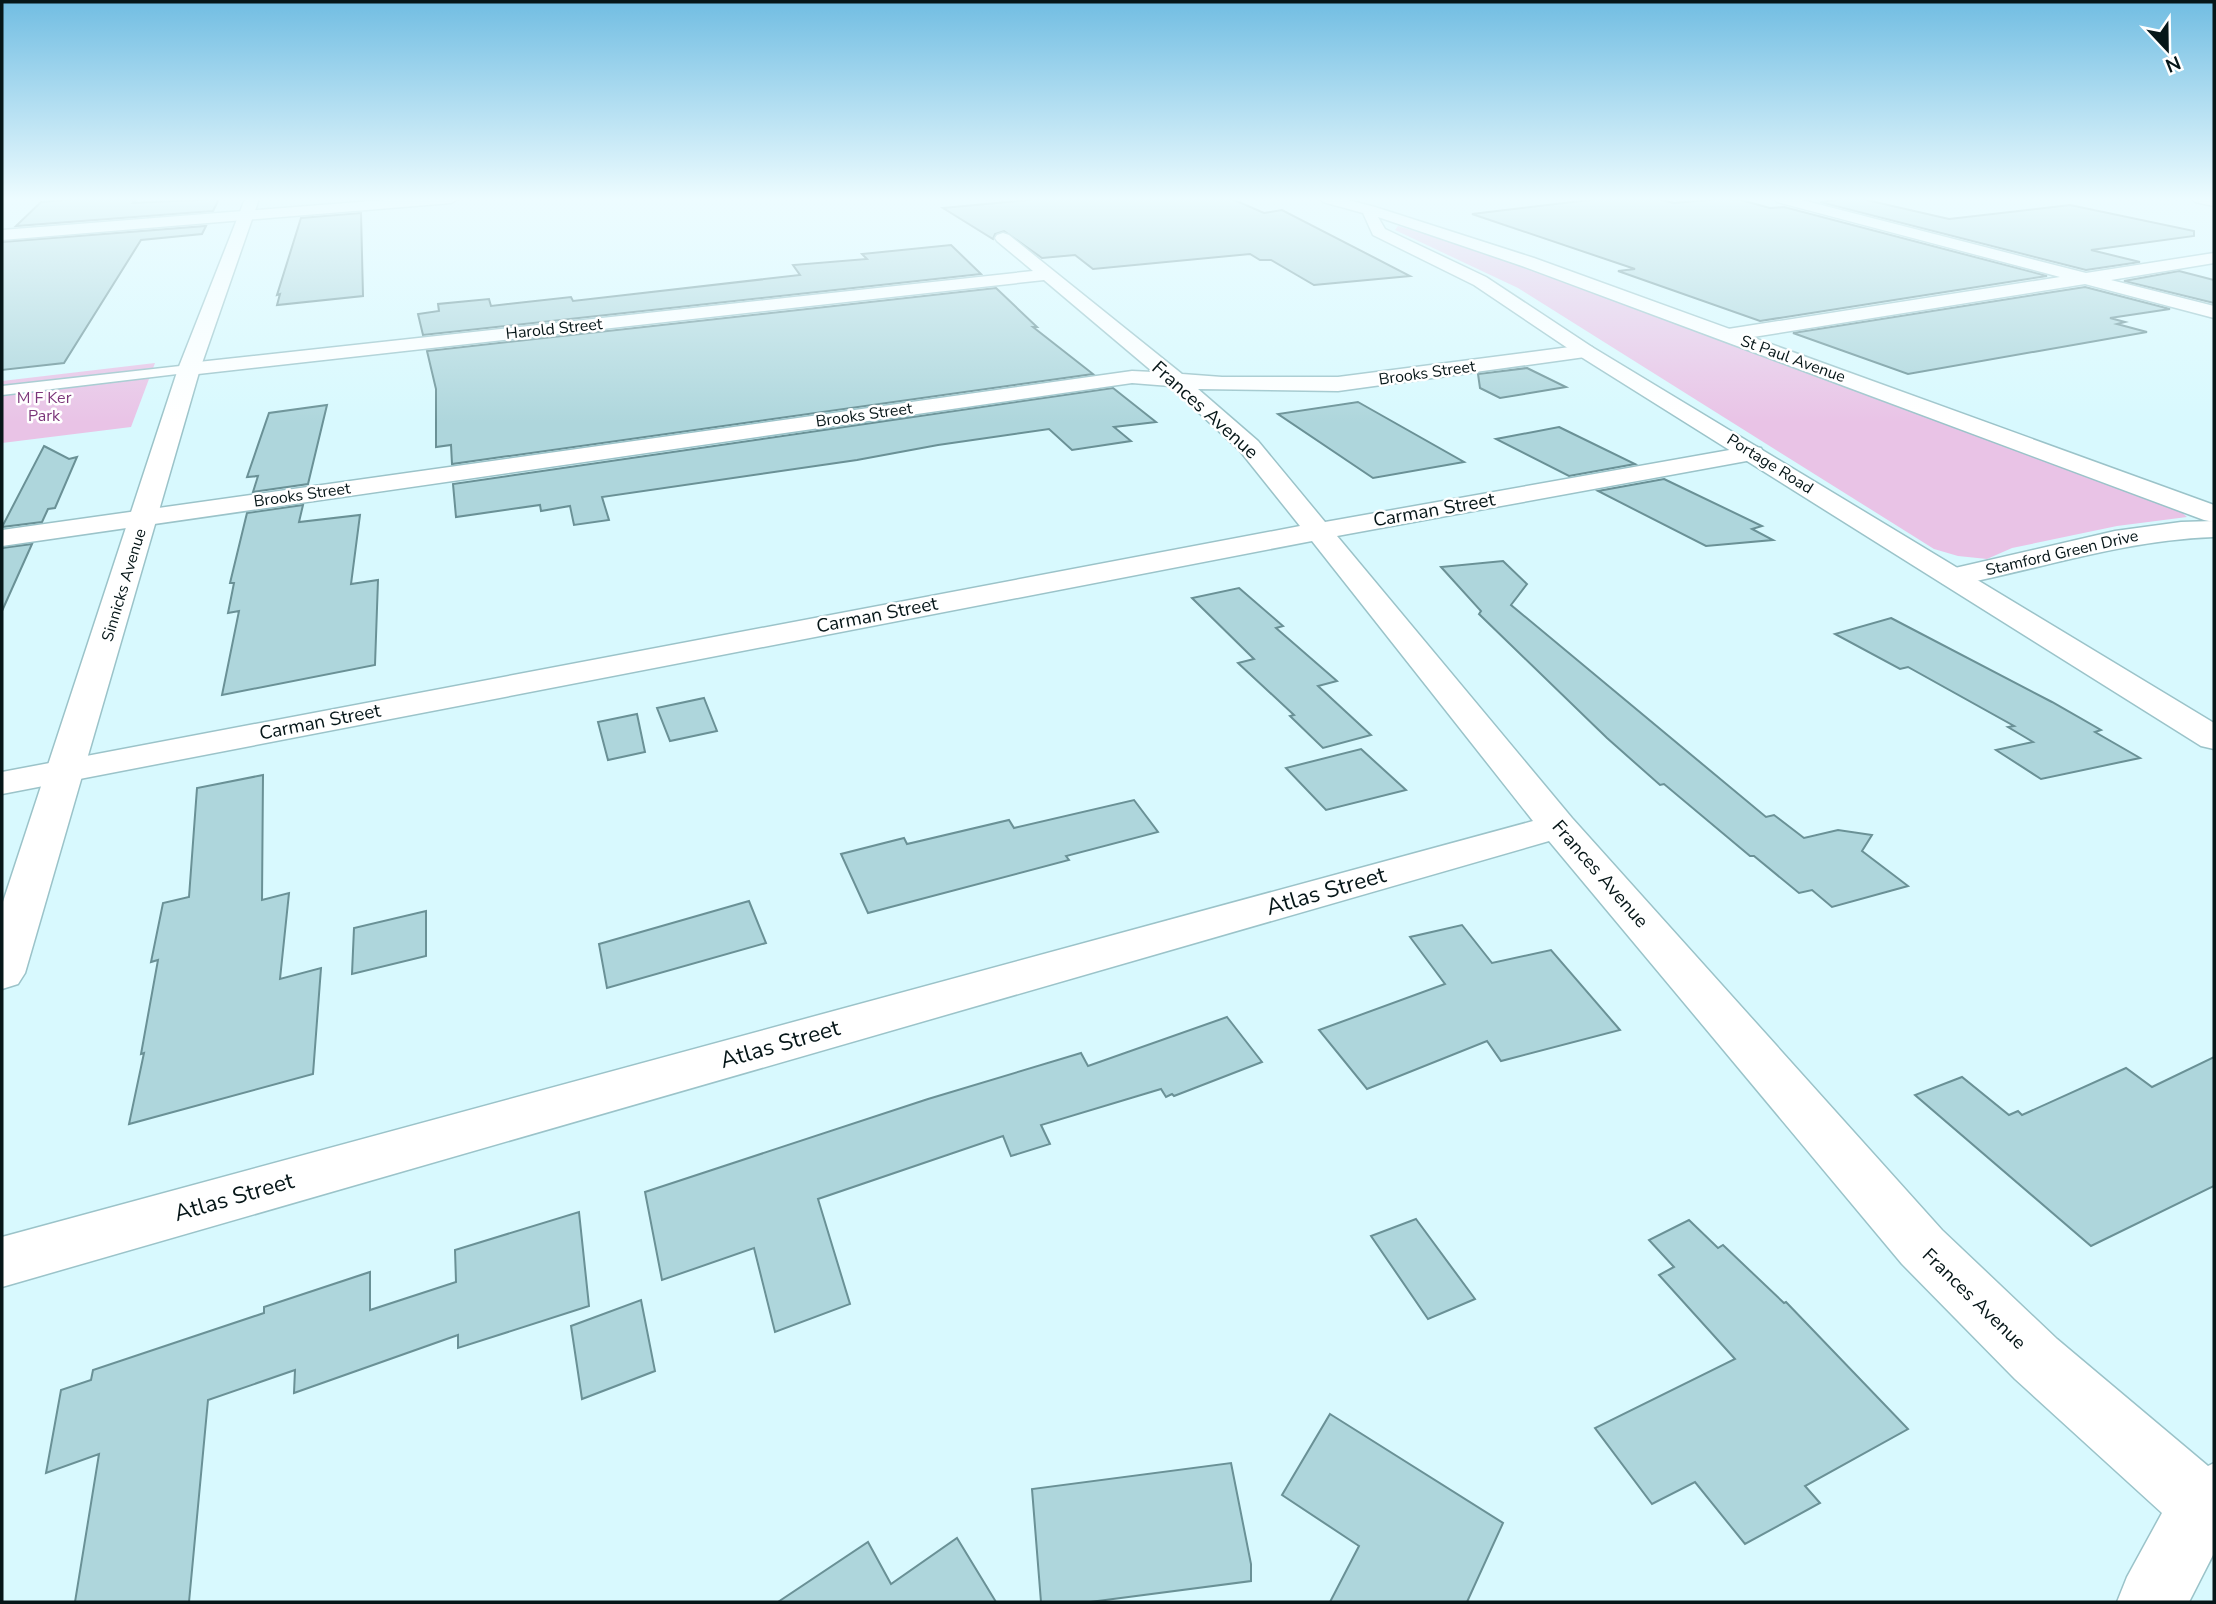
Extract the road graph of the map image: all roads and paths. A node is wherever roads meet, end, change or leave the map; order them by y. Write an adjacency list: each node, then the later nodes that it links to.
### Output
1 (224, 274): 11 (street, Sinnicks Avenue)
2 (1465, 274): 10 (street, Portage Road)
3 (1560, 274): 9 (street, St Paul Avenue)
4 (2066, 274): 7 (street)
5 (2117, 274): 7 (street)
6 (1045, 275): 11 (street, Harold Street); 12 (street, Frances Avenue)
7 (2086, 279): 8 (street); 9 (street)
8 (2214, 312)
9 (1728, 335): 15 (street, St Paul Avenue)
10 (1585, 351): 12 (street, Brooks Street); 14 (street, Portage Road)
11 (189, 369): 13 (lane); 16 (street, Sinnicks Avenue)
12 (1173, 378): 16 (street, Brooks Street); 18 (street, Frances Avenue)
13 (2, 391)
14 (1752, 453): 18 (street, Carman Street); 20 (street, Portage Road)
15 (2214, 514)
16 (144, 518): 19 (street, Brooks Street); 22 (street, Sinnicks Avenue)
17 (2214, 529): 20 (street, Stamford Green Drive)
18 (1320, 531): 22 (street, Carman Street); 24 (street, Frances Avenue)
19 (2, 538)
20 (1952, 577): 21 (street, Portage Road)
21 (2214, 738)
22 (66, 771): 23 (street, Carman Street); 25 (street, Sinnicks Avenue)
23 (2, 783)
24 (1558, 826): 26 (street, Atlas Street); 27 (street, Frances Avenue)
25 (2, 973)
26 (2, 1262)
27 (2209, 1501): 28 (street)
28 (2152, 1602)

